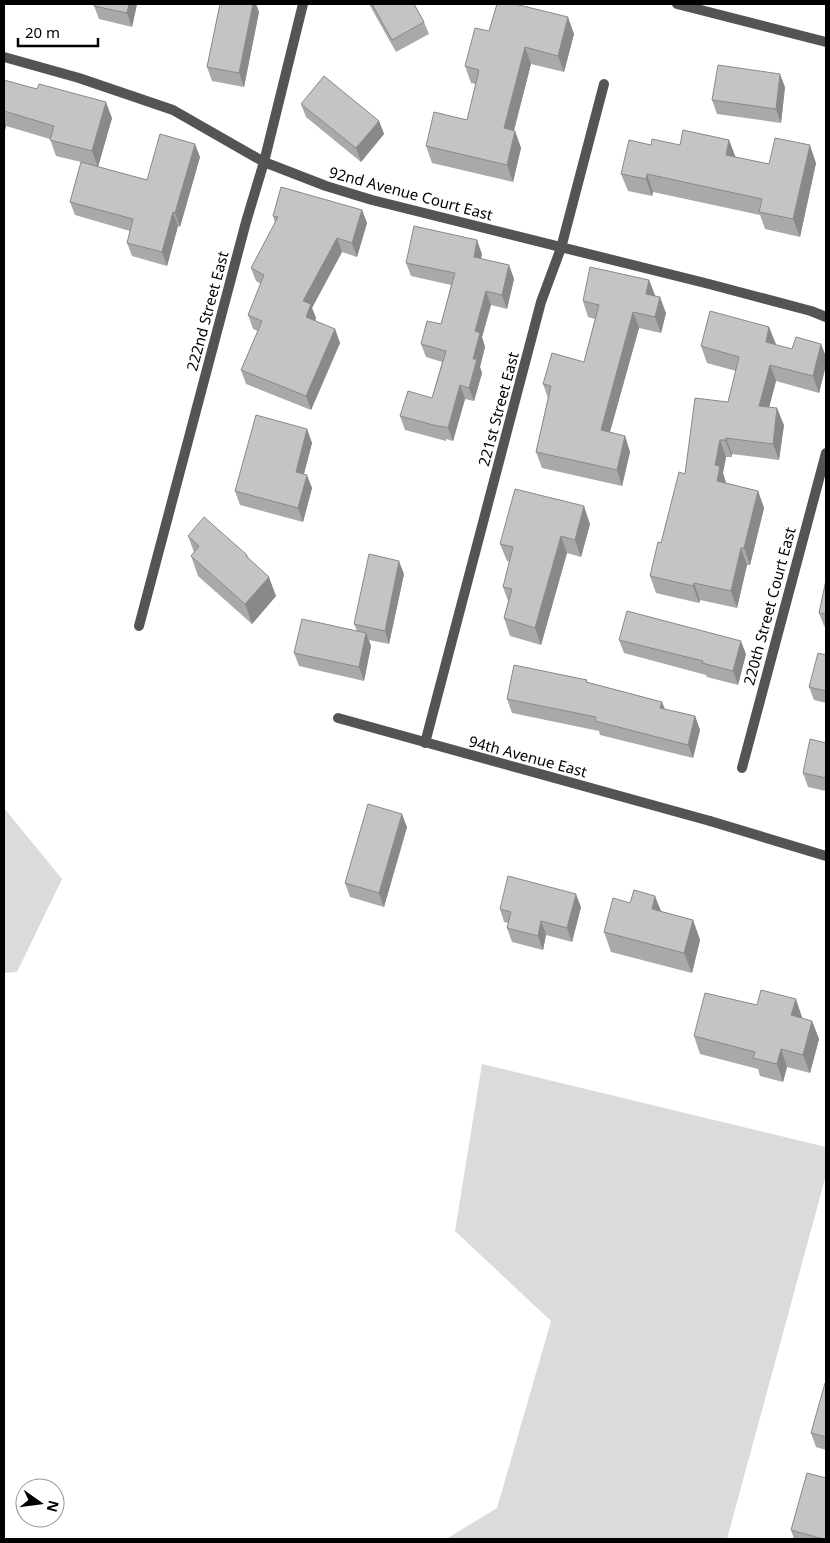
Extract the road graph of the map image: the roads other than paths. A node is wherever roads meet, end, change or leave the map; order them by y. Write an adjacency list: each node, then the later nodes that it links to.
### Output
1 (303, 4): 6 (street, 222nd Street East)
2 (677, 4): 3 (street)
3 (826, 42)
4 (4, 57): 6 (street, 92nd Avenue Court East)
5 (604, 84): 7 (street, 221st Street East)
6 (264, 162): 7 (street, 92nd Avenue Court East); 10 (street, 222nd Street East)
7 (561, 248): 8 (street, 92nd Avenue Court East); 12 (street, 221st Street East)
8 (826, 316)
9 (826, 453): 13 (street, 220th Street Court East)
10 (139, 626)
11 (338, 718): 12 (street, 94th Avenue East)
12 (425, 743): 14 (street, 94th Avenue East)
13 (742, 768)
14 (826, 856)

